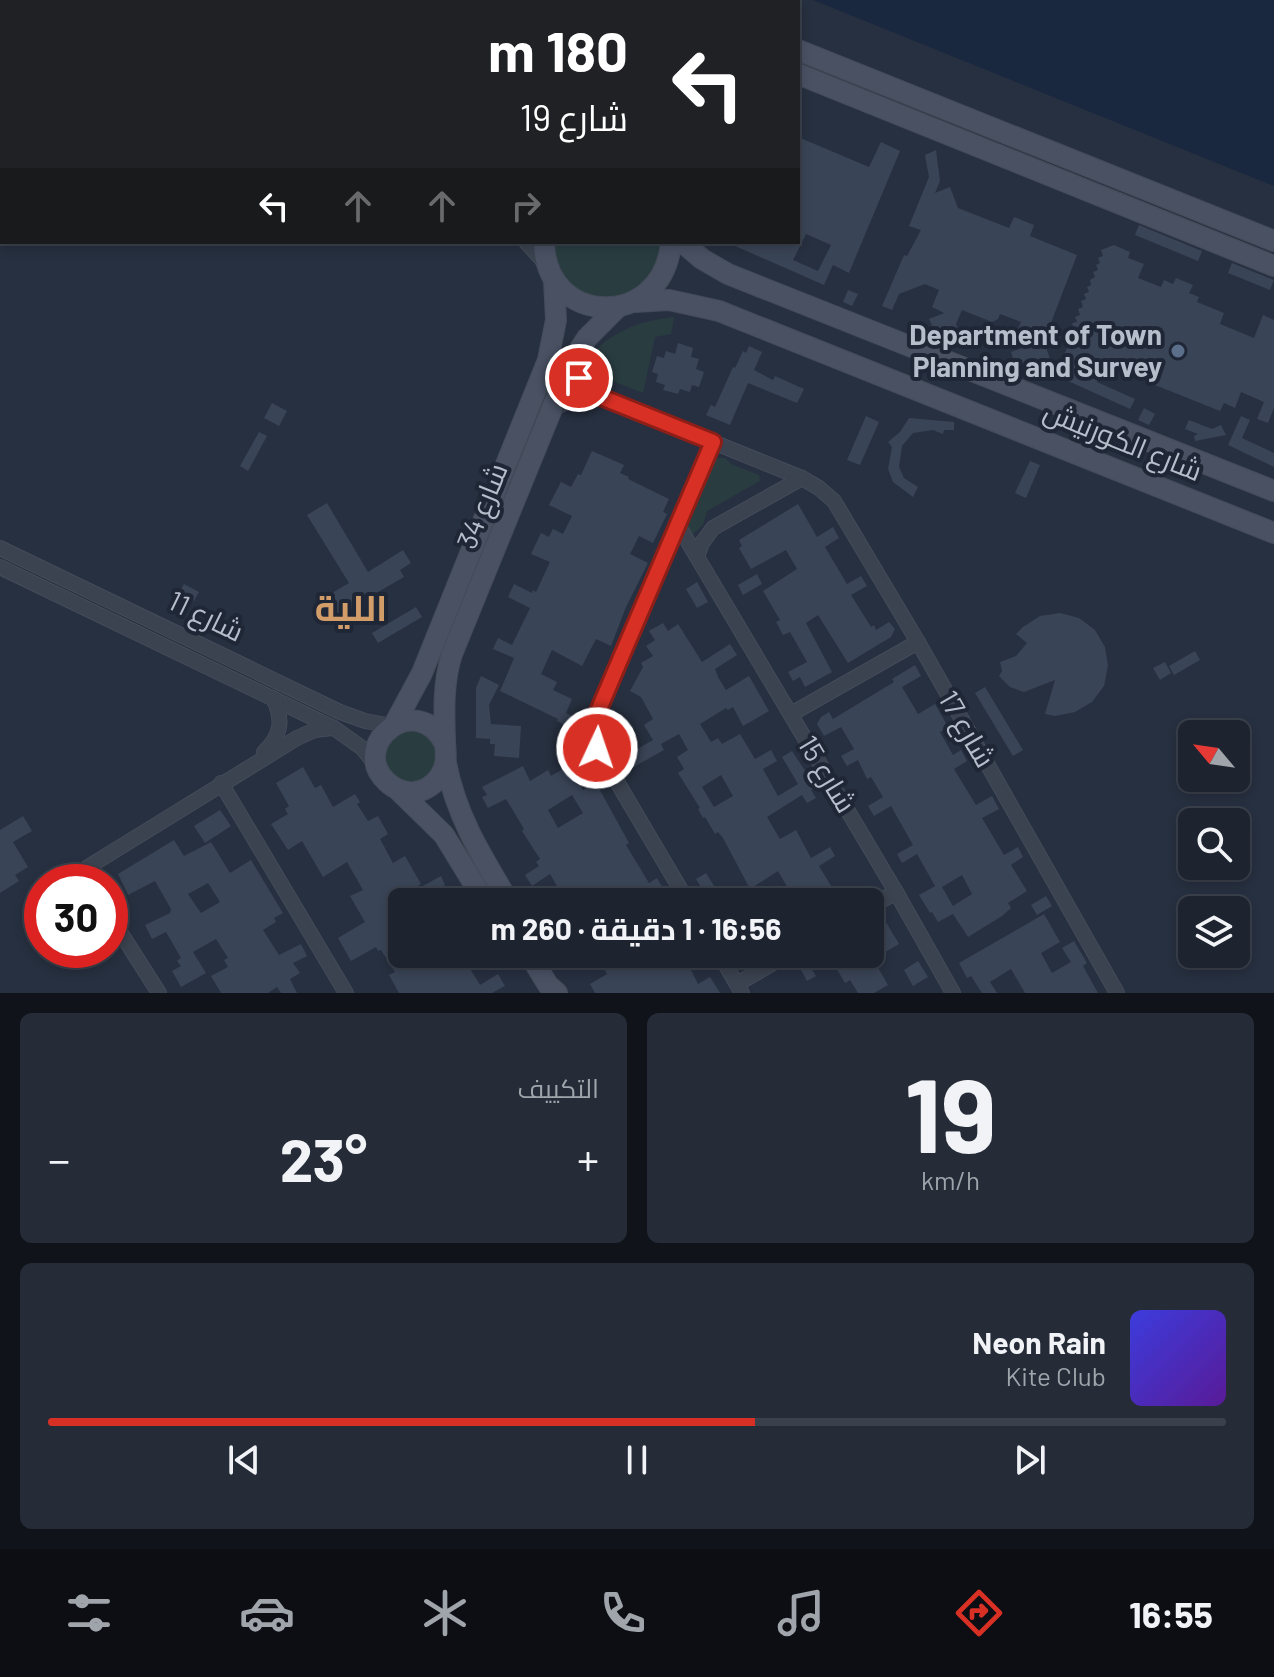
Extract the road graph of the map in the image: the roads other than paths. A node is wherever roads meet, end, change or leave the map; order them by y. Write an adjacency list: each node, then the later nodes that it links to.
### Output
1 (800, 51): 3 (street)
2 (800, 75): 8 (street)
3 (1274, 241)
4 (528, 244): 9 (street)
5 (544, 244): 9 (street, شارع 34)
6 (671, 244): 10 (street, شارع 34)
7 (684, 244): 16 (street, شارع الكورنيش)
8 (1274, 266)
9 (550, 272): 10 (street, شارع الكورنيش); 26 (street, شارع 34)
10 (626, 304): 11 (street, شارع 34); 18 (street, شارع الكورنيش)
11 (571, 362): 12 (street); 13 (street, شارع 34)
12 (596, 395): 13 (street); 14 (street, شارع 17)
13 (553, 408): 28 (street, شارع 34)
14 (713, 442): 15 (street, شارع 17); 17 (street)
15 (802, 478): 20 (street); 23 (street, شارع 17)
16 (1274, 491)
17 (678, 525): 20 (street, شارع 15); 21 (street)
18 (1274, 533)
19 (0, 548): 26 (street, شارع 11)
20 (697, 557): 21 (street); 25 (street, شارع 15)
21 (663, 560): 36 (street)
22 (0, 567): 24 (street, شارع 11)
23 (918, 642): 25 (street); 51 (street, شارع 17)
24 (273, 698): 27 (street, شارع 11); 29 (street)
25 (791, 714): 37 (street, شارع 15)
26 (393, 726): 28 (street); 30 (street)
27 (334, 728): 29 (street); 30 (street, شارع 11)
28 (445, 754): 32 (street); 35 (street)
29 (249, 766): 31 (street)
30 (376, 766): 32 (street)
31 (221, 783): 33 (street); 47 (street)
32 (398, 790): 34 (street)
33 (103, 864)
34 (476, 888)
35 (501, 888)
36 (680, 888)
37 (896, 892): 38 (street); 50 (street, شارع 15)
38 (884, 899)
39 (128, 944): 46 (street)
40 (523, 968): 48 (street)
41 (538, 968): 49 (street)
42 (547, 968): 49 (street)
43 (727, 968): 45 (street)
44 (769, 968): 45 (street)
45 (740, 989)
46 (159, 993)
47 (346, 993)
48 (538, 993)
49 (560, 993)
50 (953, 993)
51 (1117, 993)

